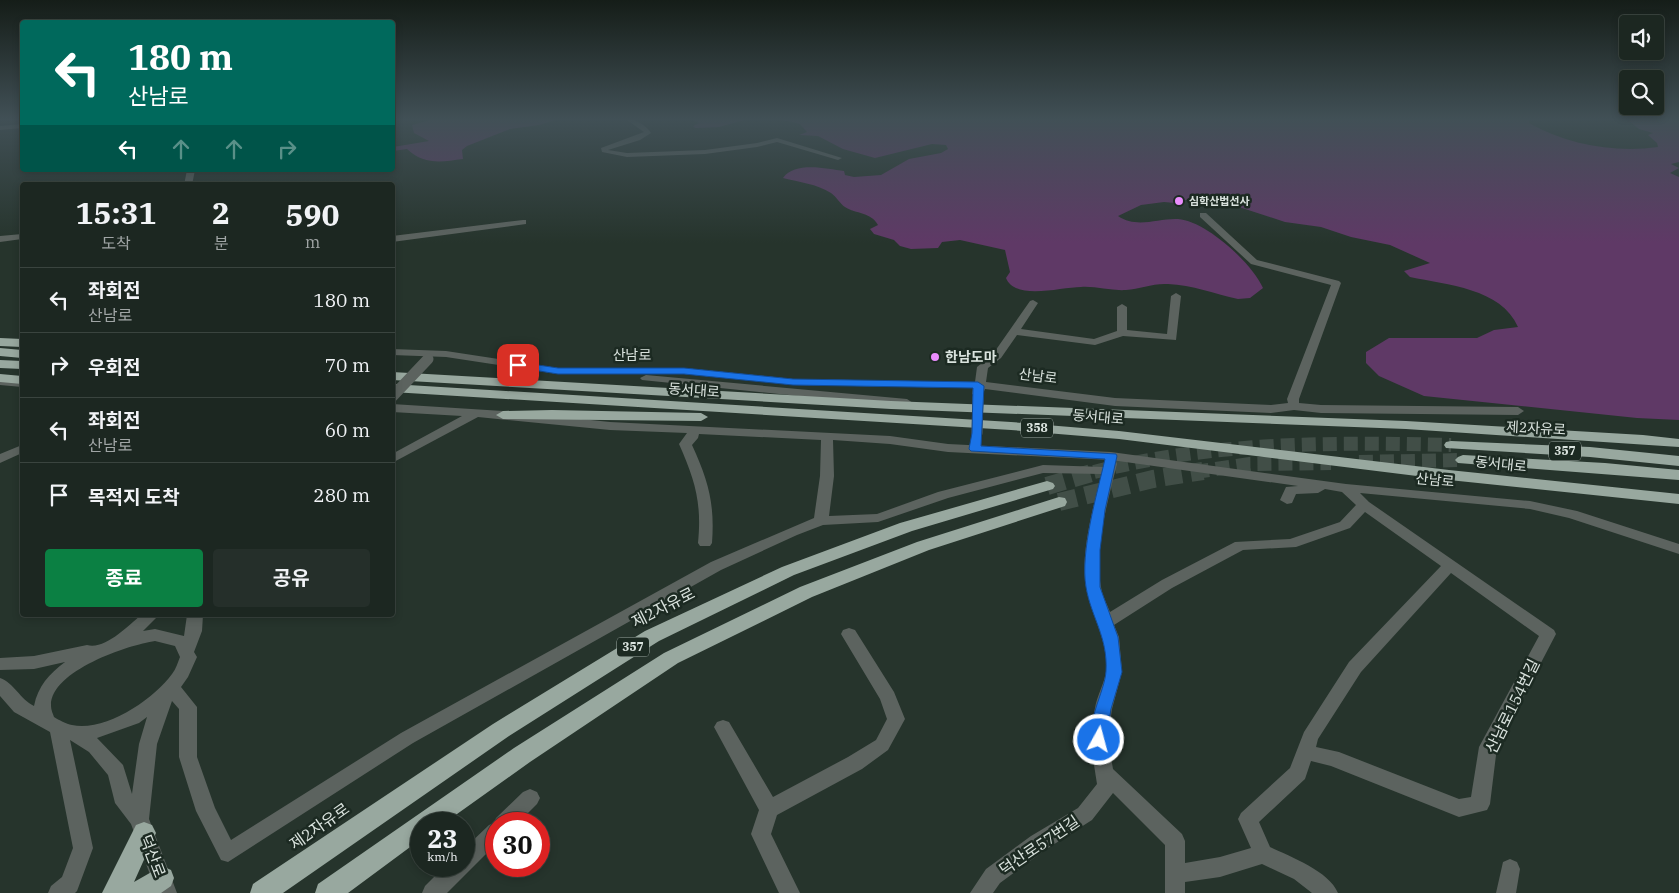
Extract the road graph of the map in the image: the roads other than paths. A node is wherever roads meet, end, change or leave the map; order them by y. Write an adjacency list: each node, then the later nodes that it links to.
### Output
1 (1203, 216): 28 (street)
2 (523, 222): 5 (street)
3 (20, 238): 4 (street)
4 (0, 239)
5 (395, 239)
6 (1176, 296): 10 (street)
7 (1033, 303): 9 (street)
8 (1122, 307): 10 (street)
9 (1012, 331): 10 (street); 26 (street)
10 (1122, 333)
11 (0, 342): 12 (highway)
12 (20, 343)
13 (0, 352): 15 (highway)
14 (395, 352): 16 (street, 산남로)
15 (20, 354)
16 (431, 356): 19 (street, 산남로); 27 (street, bridge)
17 (0, 364): 18 (highway)
18 (20, 365)
19 (558, 371): 26 (street, 산남로); 29 (street)
20 (395, 376): 29 (highway, 동서대로 / 358)
21 (0, 378): 22 (highway)
22 (20, 380)
23 (0, 382): 24 (street)
24 (20, 384)
25 (395, 388): 34 (highway, 동서대로 / 358)
26 (978, 392): 28 (street, 산남로); 39 (street, bridge)
27 (395, 394)
28 (1294, 406): 31 (street, 산남로)
29 (942, 407): 37 (highway, 동서대로 / 358)
30 (395, 408): 32 (street, 산남로)
31 (1518, 411)
32 (475, 414): 33 (street, 산남로); 41 (street)
33 (503, 416): 34 (highway); 35 (street, 산남로)
34 (958, 423): 50 (highway, 동서대로 / 358)
35 (694, 430): 36 (street, 산남로); 55 (street)
36 (827, 437): 39 (street, 산남로); 54 (street)
37 (1679, 443)
38 (1451, 445): 44 (highway, 제2자유로 / 357)
39 (975, 449): 45 (street, 산남로)
40 (20, 450): 42 (street)
41 (395, 457)
42 (0, 459)
43 (1463, 460): 46 (highway, 357)
44 (1679, 461)
45 (1111, 464): 47 (street, 산남로); 54 (street); 60 (street, 덕산로57번길)
46 (1679, 475)
47 (1320, 484): 49 (street, 산남로); 51 (street)
48 (1047, 486): 88 (highway, 제2자유로 / 357)
49 (1346, 488): 53 (street, 산남로154번길); 56 (street, 산남로)
50 (1679, 499)
51 (1287, 500)
52 (1059, 502): 74 (highway, 357)
53 (1364, 505): 57 (street, 산남로154번길); 60 (street)
54 (821, 521): 67 (street)
55 (706, 543)
56 (1679, 549)
57 (1450, 565): 70 (street); 70 (street, 산남로154번길)
58 (150, 617): 62 (street)
59 (195, 617): 64 (street)
60 (1105, 623): 71 (street, 덕산로57번길)
61 (849, 634): 73 (street)
62 (122, 640): 63 (street); 64 (street)
63 (99, 649): 65 (street); 68 (street)
64 (186, 650): 67 (street)
65 (0, 664)
66 (0, 685): 68 (street)
67 (169, 692): 68 (street); 76 (street)
68 (59, 727): 76 (street); 85 (street)
69 (723, 727): 73 (street)
70 (1305, 752): 80 (street)
71 (1105, 773): 83 (street); 92 (street, 덕산로57번길)
72 (530, 798): 75 (street)
73 (769, 809): 91 (street)
74 (441, 812)
75 (515, 812)
76 (142, 826): 84 (street, 덕산로); 86 (highway)
77 (410, 834): 89 (highway, 357)
78 (485, 842): 79 (street)
79 (475, 851)
80 (1263, 854): 83 (street); 93 (street)
81 (1510, 869): 94 (street)
82 (449, 877): 90 (street)
83 (1175, 884)
84 (164, 886): 87 (highway)
85 (58, 893)
86 (114, 893)
87 (140, 893)
88 (262, 893)
89 (327, 893)
90 (432, 893)
91 (790, 893)
92 (980, 893)
93 (1328, 893)
94 (1506, 893)

